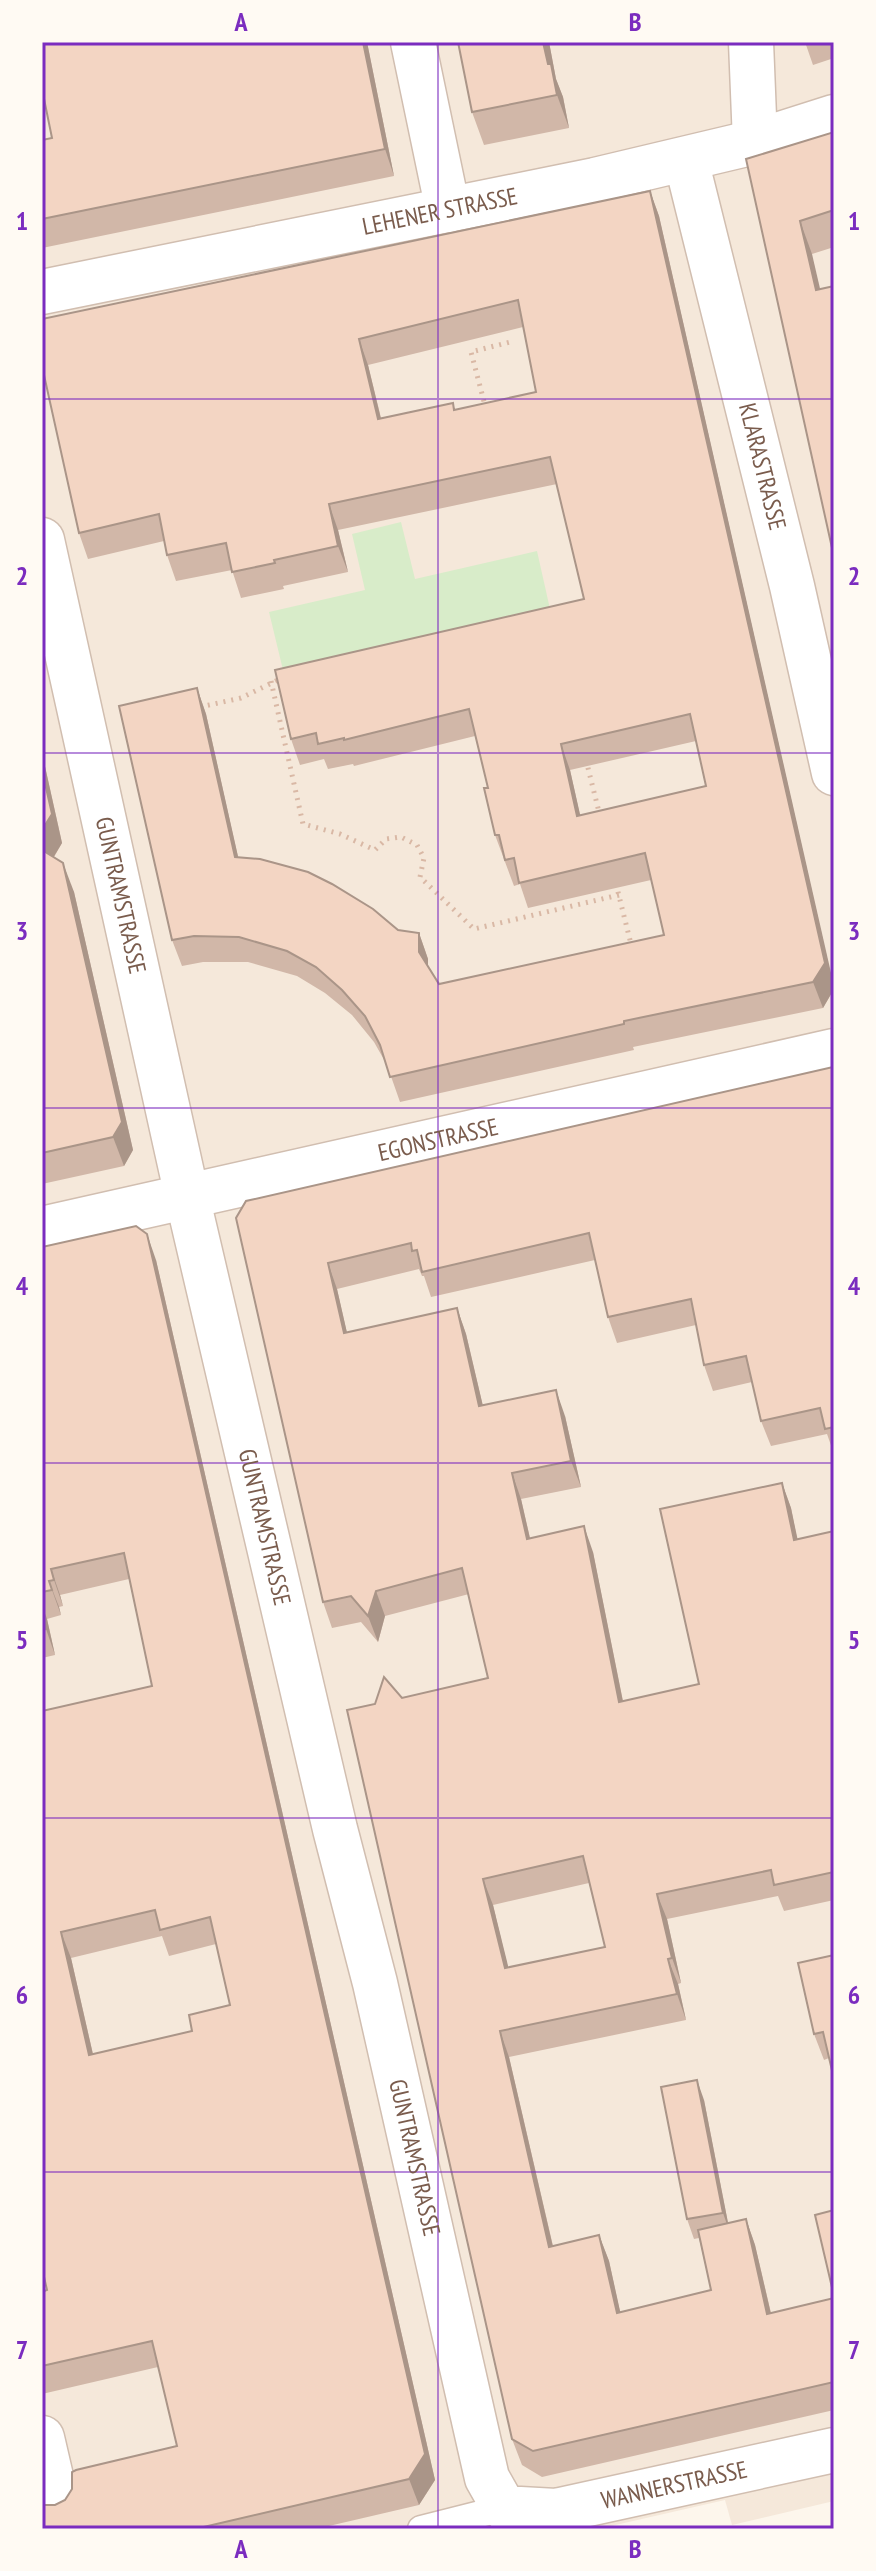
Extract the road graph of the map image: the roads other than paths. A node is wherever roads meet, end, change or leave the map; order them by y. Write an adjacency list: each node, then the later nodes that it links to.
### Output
1 (413, 42): 6 (street)
2 (751, 42): 4 (street)
3 (834, 117): 4 (street, LEHENER STRASSE)
4 (755, 142): 5 (street, LEHENER STRASSE)
5 (686, 160): 6 (street, LEHENER STRASSE); 9 (street, KLARASTRASSE)
6 (448, 210): 7 (street, LEHENER STRASSE)
7 (42, 292)
8 (42, 540): 11 (street, GUNTRAMSTRASSE)
9 (834, 773)
10 (834, 1051): 11 (street, EGONSTRASSE)
11 (187, 1196): 12 (street, EGONSTRASSE); 16 (street, GUNTRAMSTRASSE)
12 (42, 1229)
13 (42, 2438): 15 (street)
14 (834, 2450): 16 (street, WANNERSTRASSE)
15 (58, 2507)
16 (504, 2508): 17 (lane, WANNERSTRASSE)
17 (421, 2529)

